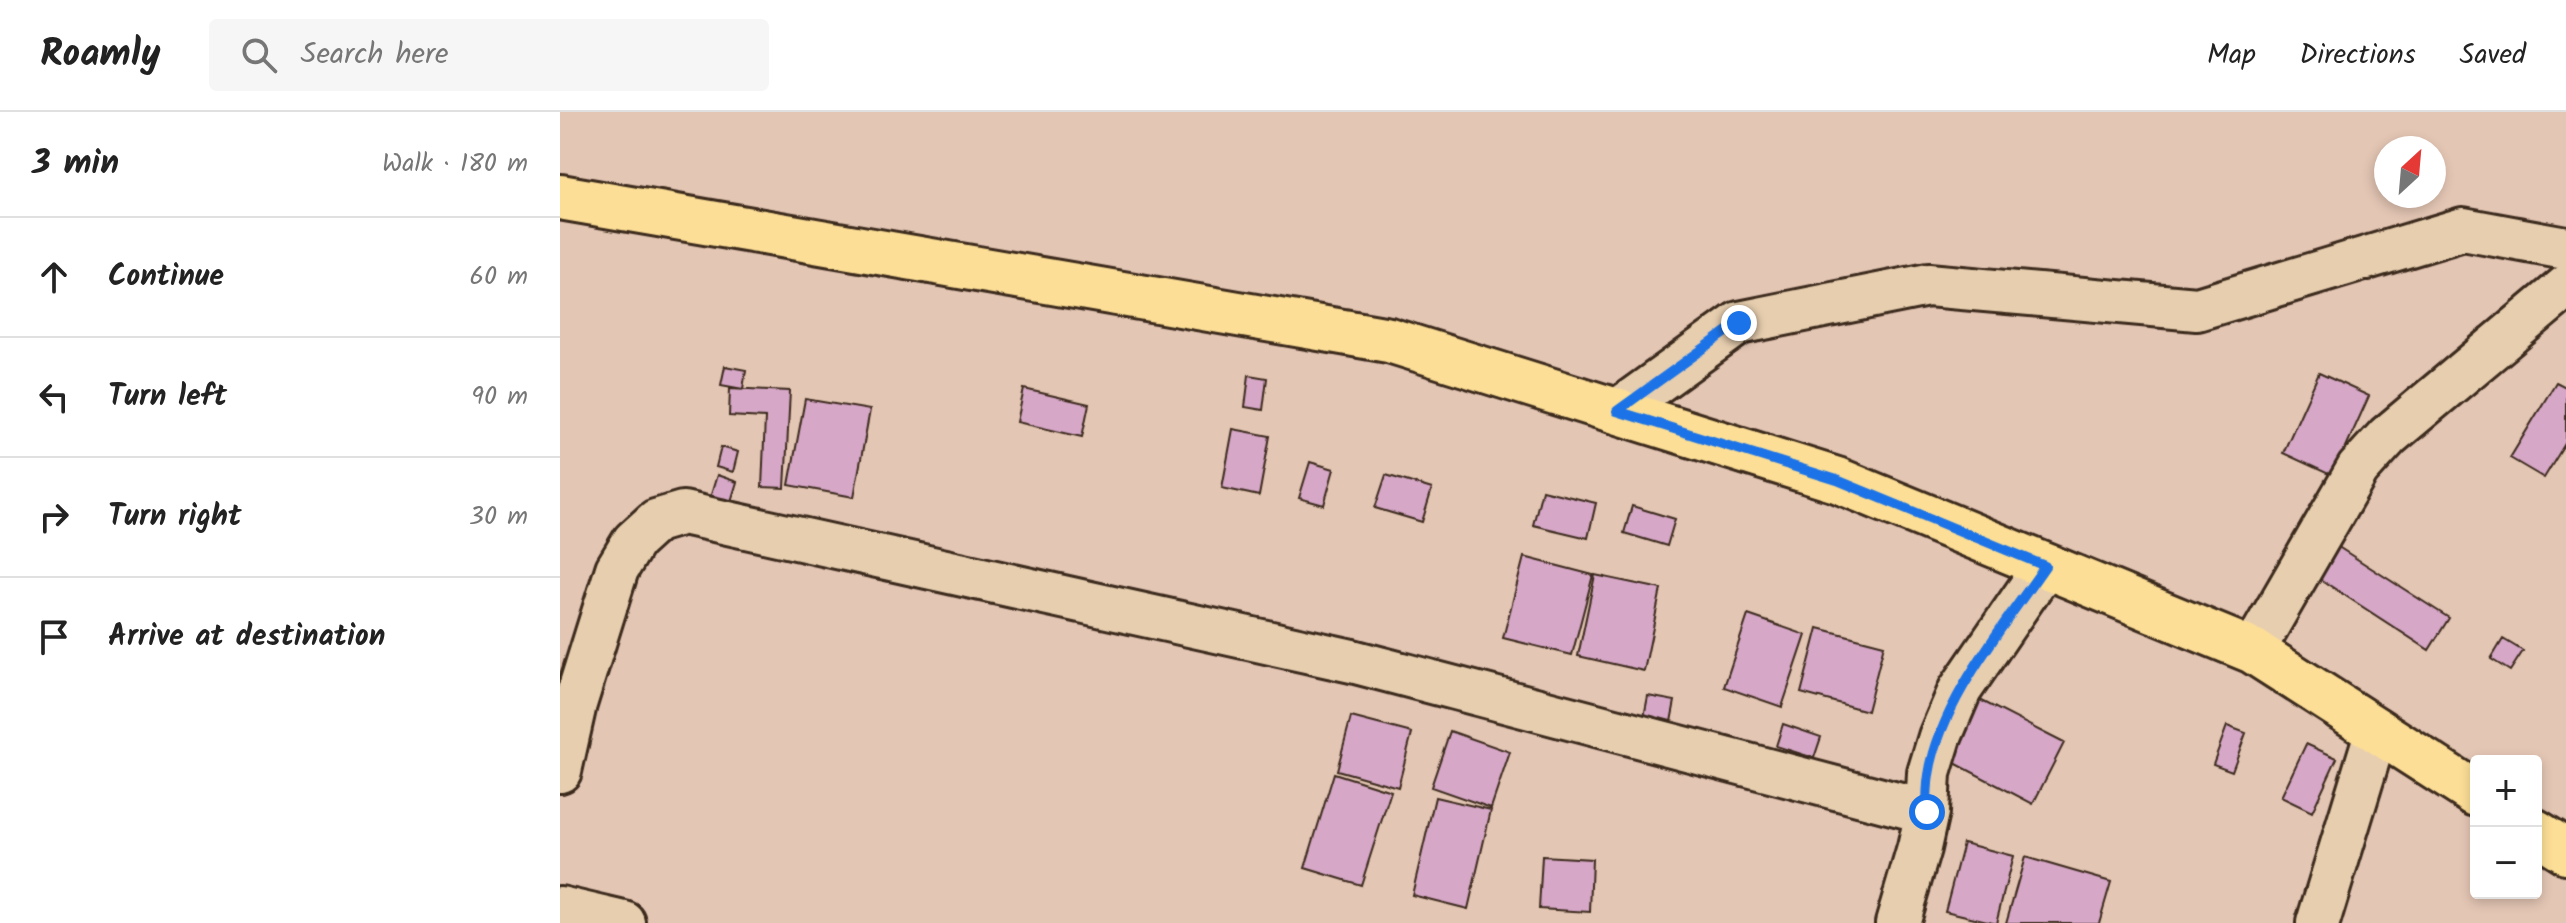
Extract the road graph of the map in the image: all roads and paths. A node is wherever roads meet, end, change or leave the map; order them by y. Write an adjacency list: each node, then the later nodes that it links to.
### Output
1 (560, 197): 4 (main road)
2 (2566, 248): 4 (street)
3 (2566, 287): 6 (street)
4 (1617, 411): 5 (main road)
5 (2045, 566): 6 (main road); 10 (street)
6 (2253, 651): 7 (main road)
7 (2377, 730): 9 (main road); 16 (street)
8 (560, 771): 10 (street)
9 (2470, 790)
10 (1927, 812): 15 (street)
11 (2542, 836): 12 (main road)
12 (2566, 851)
13 (560, 908): 14 (street)
14 (624, 923)
15 (1897, 923)
16 (2318, 923)

